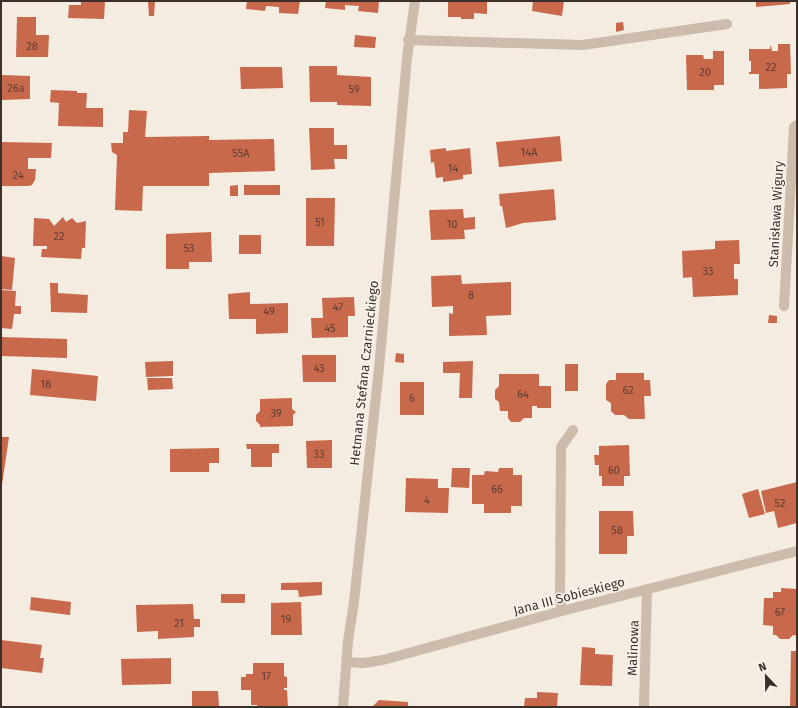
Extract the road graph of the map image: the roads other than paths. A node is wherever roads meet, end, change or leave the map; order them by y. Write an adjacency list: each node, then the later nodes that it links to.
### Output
1 (415, 1): 3 (street, Hetmana Stefana Czarnieckiego)
2 (727, 24): 3 (street)
3 (408, 40): 10 (street, Hetmana Stefana Czarnieckiego)
4 (797, 125): 5 (street, Stanisława Wigury)
5 (784, 306)
6 (573, 430): 9 (street)
7 (797, 551): 8 (street, Jana III Sobieskiego)
8 (647, 589): 9 (street, Jana III Sobieskiego); 12 (street, Malinowa)
9 (562, 611): 10 (street, Jana III Sobieskiego)
10 (346, 662): 11 (street, Hetmana Stefana Czarnieckiego)
11 (343, 707)
12 (644, 707)

